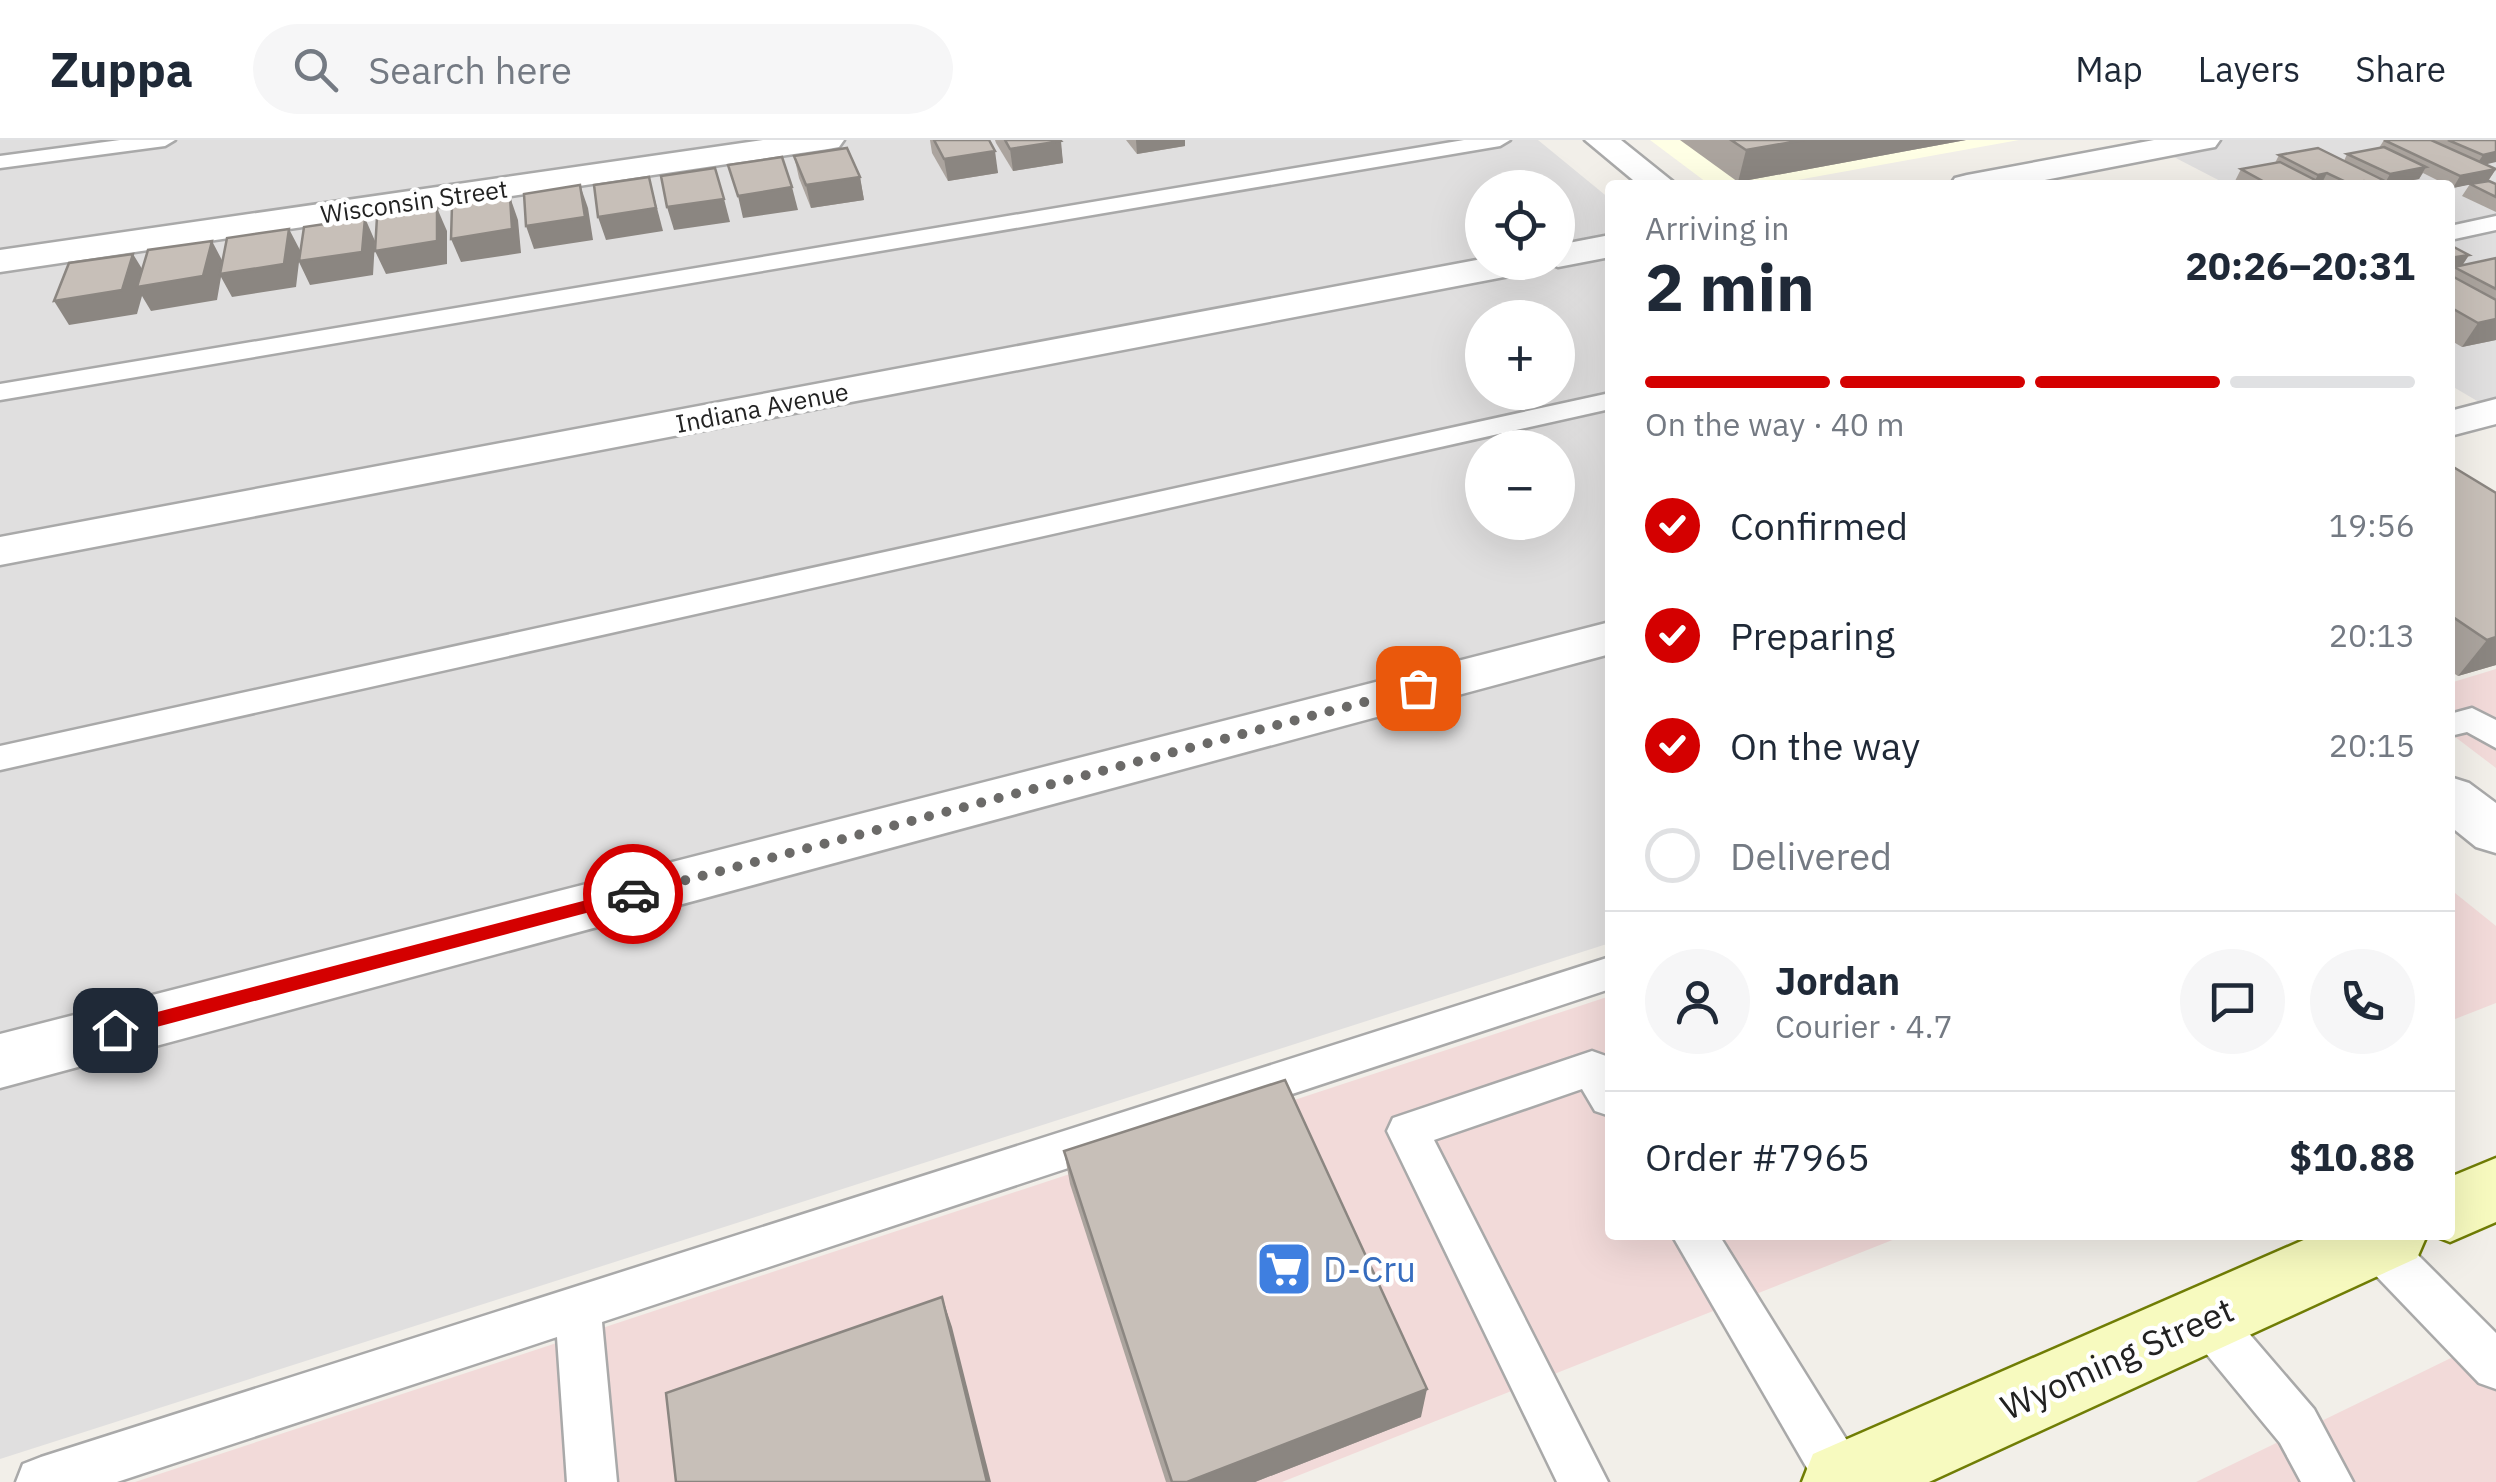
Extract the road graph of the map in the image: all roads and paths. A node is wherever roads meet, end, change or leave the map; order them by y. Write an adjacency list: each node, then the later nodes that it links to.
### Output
1 (164, 140): 6 (lane)
2 (828, 140): 13 (street, Wisconsin Street)
3 (1500, 140): 15 (lane)
4 (1602, 140): 7 (street)
5 (2204, 140): 8 (street)
6 (0, 162)
7 (1654, 180)
8 (2017, 180)
9 (2496, 223): 10 (lane)
10 (2455, 232)
11 (1605, 247): 12 (street)
12 (1575, 253)
13 (0, 261)
14 (1465, 273): 19 (street, Indiana Avenue)
15 (0, 392)
16 (1605, 402): 21 (lane)
17 (2496, 412): 18 (street)
18 (2455, 423)
19 (0, 551)
20 (1605, 639): 25 (street)
21 (0, 758)
22 (2455, 801): 23 (street)
23 (2496, 832)
24 (1605, 974): 32 (lane)
25 (0, 1061)
26 (1605, 1090): 38 (lane)
27 (2496, 1190): 28 (street)
28 (2455, 1208)
29 (1697, 1240): 35 (lane)
30 (2381, 1240): 33 (street, Wyoming Street)
31 (2384, 1240): 34 (lane)
32 (578, 1307): 36 (lane); 37 (lane)
33 (2206, 1318): 35 (street, Wyoming Street); 39 (lane)
34 (2496, 1366)
35 (1842, 1481)
36 (41, 1482)
37 (592, 1482)
38 (1582, 1482)
39 (2328, 1482)

